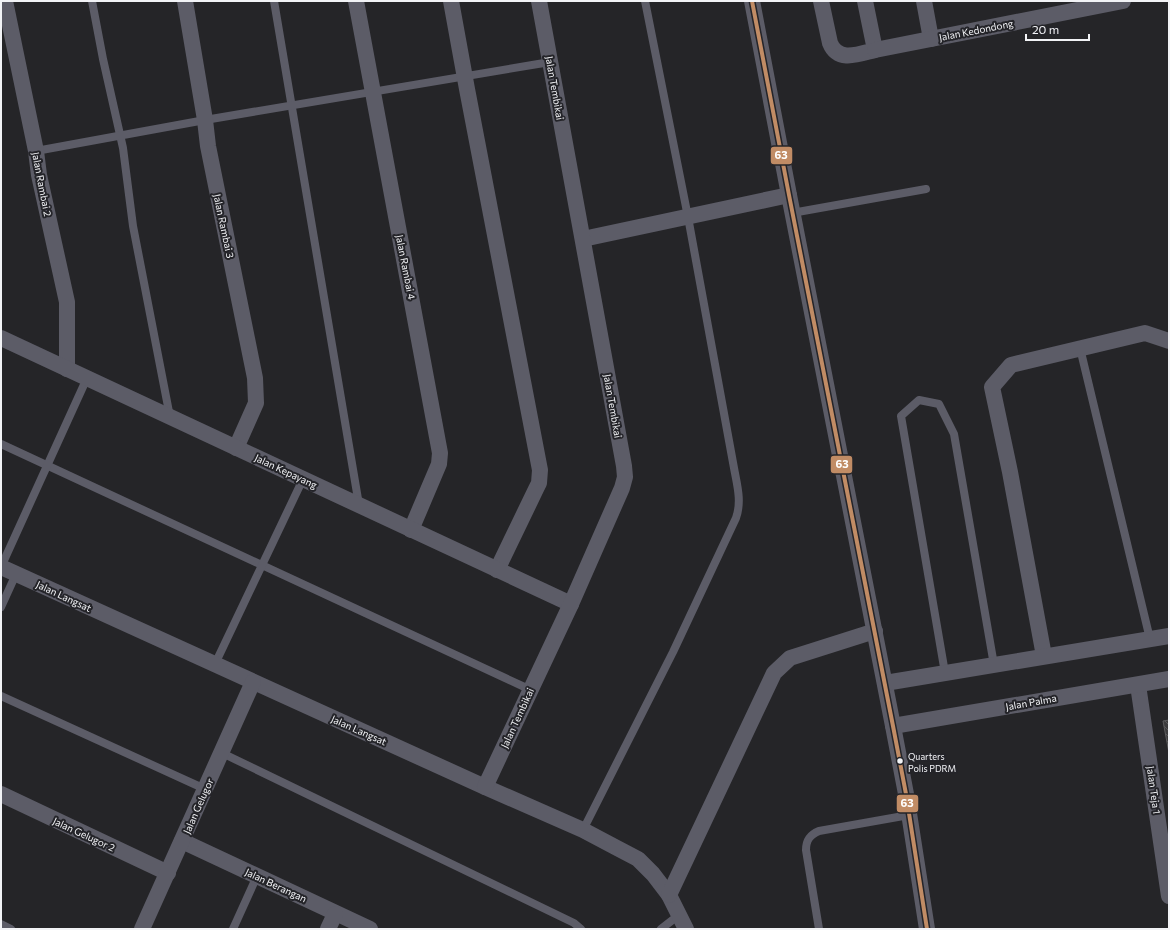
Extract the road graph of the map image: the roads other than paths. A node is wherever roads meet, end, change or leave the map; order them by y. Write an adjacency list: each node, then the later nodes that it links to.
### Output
1 (5, 1): 22 (street, Jalan Rambai 2)
2 (92, 1): 21 (lane)
3 (185, 1): 20 (street, Jalan Rambai 3)
4 (274, 1): 19 (lane)
5 (356, 1): 18 (street, Jalan Rambai 4)
6 (451, 1): 17 (street)
7 (539, 1): 16 (street, Jalan Tembikai)
8 (645, 1): 26 (lane)
9 (752, 1): 24 (street)
10 (821, 1): 15 (street, Jalan Kedondong)
11 (865, 1): 15 (street)
12 (924, 1): 14 (street)
13 (1114, 2): 14 (street, Jalan Kedondong)
14 (931, 39): 15 (street, Jalan Kedondong)
15 (875, 50)
16 (550, 62): 17 (lane); 27 (street, Jalan Tembikai)
17 (464, 77): 18 (lane); 42 (street)
18 (373, 92): 19 (lane); 39 (street, Jalan Rambai 4)
19 (292, 106): 20 (lane); 38 (lane)
20 (206, 120): 21 (lane); 35 (street, Jalan Rambai 3)
21 (119, 137): 22 (lane); 33 (lane)
22 (36, 151): 31 (street, Jalan Rambai 2)
23 (926, 189): 25 (lane)
24 (789, 195): 25 (street); 26 (street)
25 (792, 213): 46 (street)
26 (688, 217): 27 (street); 65 (lane)
27 (583, 240): 44 (street, Jalan Tembikai)
28 (1, 338): 31 (street, Jalan Kepayang)
29 (1169, 340): 30 (street)
30 (1080, 348): 48 (lane); 49 (street)
31 (67, 369): 32 (street, Jalan Kepayang)
32 (87, 378): 33 (street, Jalan Kepayang); 36 (lane)
33 (170, 417): 35 (street, Jalan Kepayang)
34 (1, 444): 36 (lane)
35 (236, 448): 37 (street, Jalan Kepayang)
36 (47, 465): 40 (lane); 41 (lane)
37 (302, 479): 38 (street, Jalan Kepayang); 40 (lane)
38 (359, 505): 39 (street, Jalan Kepayang)
39 (411, 530): 42 (street, Jalan Kepayang)
40 (262, 565): 50 (lane); 57 (lane)
41 (1, 567): 43 (street, Jalan Langsat)
42 (497, 570): 44 (street, Jalan Kepayang)
43 (16, 574): 45 (lane); 50 (street, Jalan Langsat)
44 (570, 604): 57 (street, Jalan Tembikai)
45 (1, 607)
46 (875, 631): 55 (street); 69 (street)
47 (1169, 636): 48 (street)
48 (1150, 639): 49 (street)
49 (1044, 656): 51 (street)
50 (215, 664): 54 (street, Jalan Langsat)
51 (994, 665): 52 (street); 52 (lane)
52 (945, 673): 55 (street)
53 (1169, 679): 56 (street, Jalan Palma)
54 (253, 682): 60 (street, Jalan Gelugor); 61 (street, Jalan Langsat)
55 (885, 683): 59 (street)
56 (1138, 684): 59 (street, Jalan Palma); 70 (street, Jalan Teja 1)
57 (531, 690): 61 (street, Jalan Tembikai)
58 (1, 696): 62 (lane)
59 (893, 726): 64 (street)
60 (222, 752): 62 (street, Jalan Gelugor); 79 (lane)
61 (485, 787): 65 (street, Jalan Langsat)
62 (205, 789): 66 (street, Jalan Gelugor)
63 (1, 794): 67 (street, Jalan Gelugor 2)
64 (909, 815): 82 (lane); 83 (street)
65 (582, 830): 69 (street, Jalan Langsat)
66 (182, 841): 67 (street, Jalan Gelugor); 68 (street, Jalan Berangan)
67 (168, 873): 75 (street, Jalan Gelugor)
68 (257, 876): 71 (street, Jalan Berangan); 76 (lane)
69 (669, 895): 72 (street, Jalan Langsat)
70 (1169, 896)
71 (335, 914): 77 (street); 78 (street, Jalan Berangan)
72 (679, 915): 80 (lane); 81 (street, Jalan Langsat)
73 (1, 924): 74 (lane)
74 (11, 929)
75 (142, 929)
76 (233, 929)
77 (328, 929)
78 (370, 929)
79 (581, 929)
80 (661, 929)
81 (686, 929)
82 (819, 929)
83 (927, 929)

